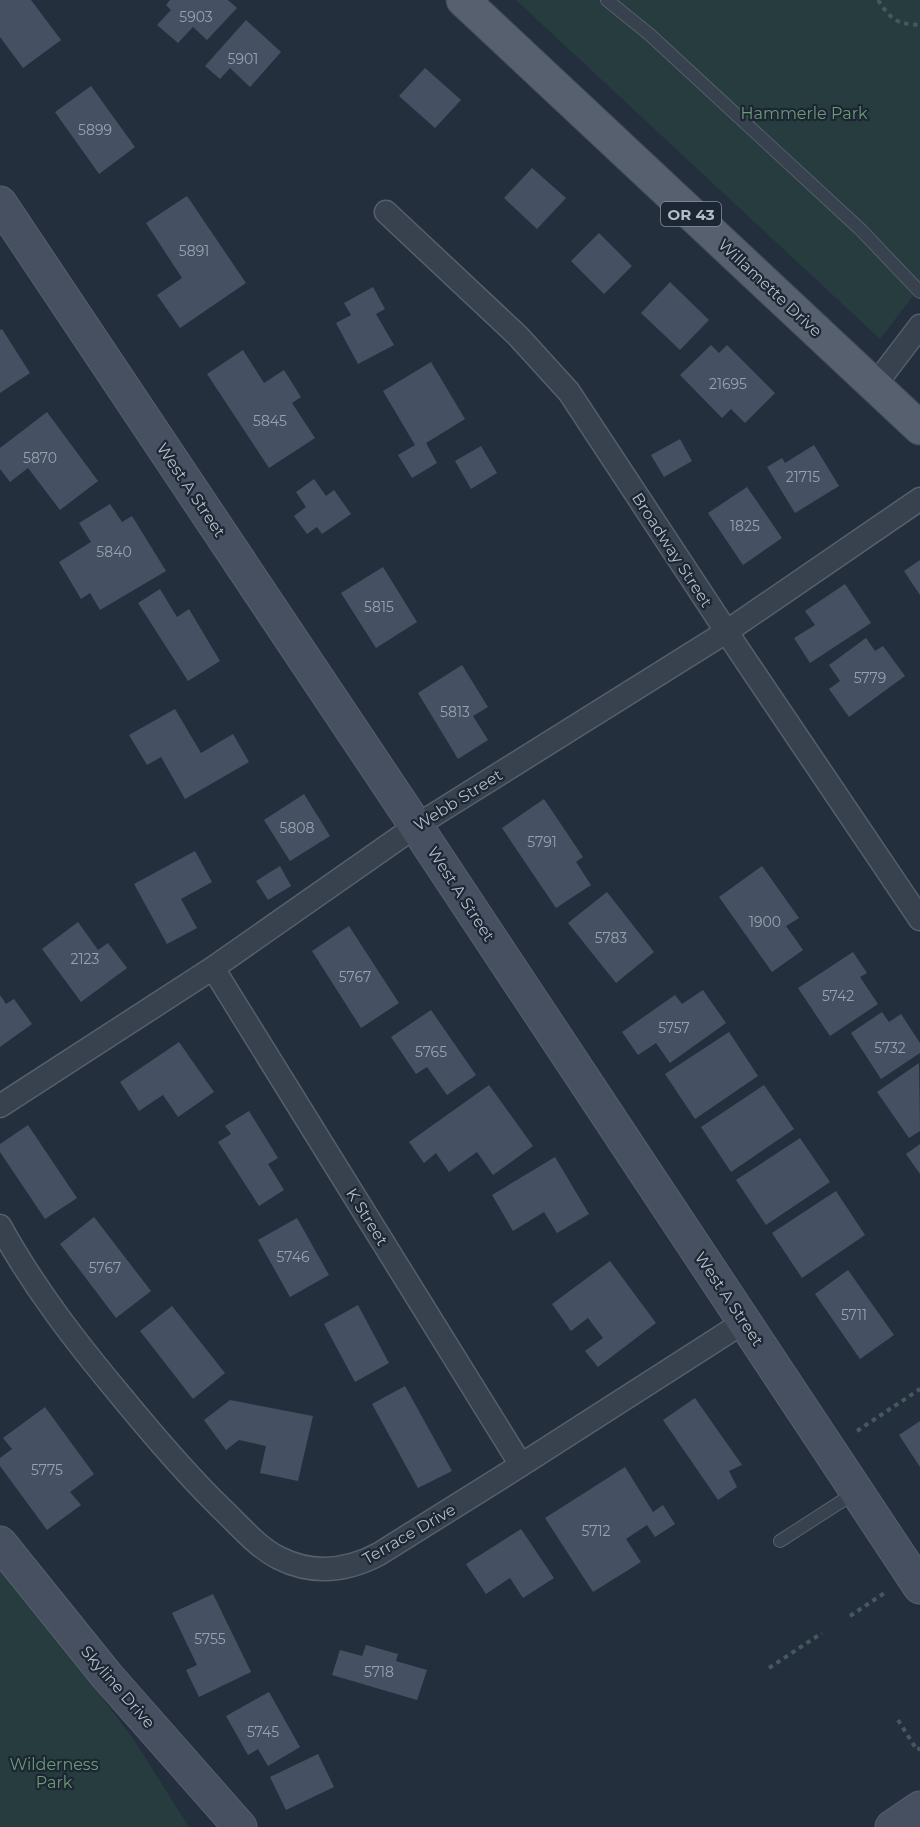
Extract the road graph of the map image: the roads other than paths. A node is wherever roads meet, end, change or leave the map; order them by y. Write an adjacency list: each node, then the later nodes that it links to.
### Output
1 (463, 0): 7 (main road, Willamette Drive / OR 43)
2 (607, 0): 5 (lane)
3 (0, 203): 11 (street, West A Street)
4 (386, 212): 10 (street, Broadway Street)
5 (920, 292)
6 (920, 326): 7 (street)
7 (875, 385): 8 (main road, Willamette Drive / OR 43)
8 (920, 428)
9 (920, 499): 10 (street, Webb Street)
10 (726, 632): 11 (street, Webb Street); 12 (street, Broadway Street)
11 (416, 826): 13 (street, Webb Street); 16 (street, West A Street)
12 (920, 919)
13 (213, 968): 14 (street, Webb Street); 17 (street, K Street)
14 (0, 1106)
15 (0, 1226): 17 (street, Terrace Drive)
16 (744, 1322): 17 (street, Terrace Drive); 18 (street, West A Street)
17 (521, 1466)
18 (857, 1491): 19 (lane); 21 (street, West A Street)
19 (780, 1541)
20 (0, 1543): 23 (street, Skyline Drive)
21 (906, 1587)
22 (920, 1808): 24 (street)
23 (240, 1827)
24 (892, 1827)

